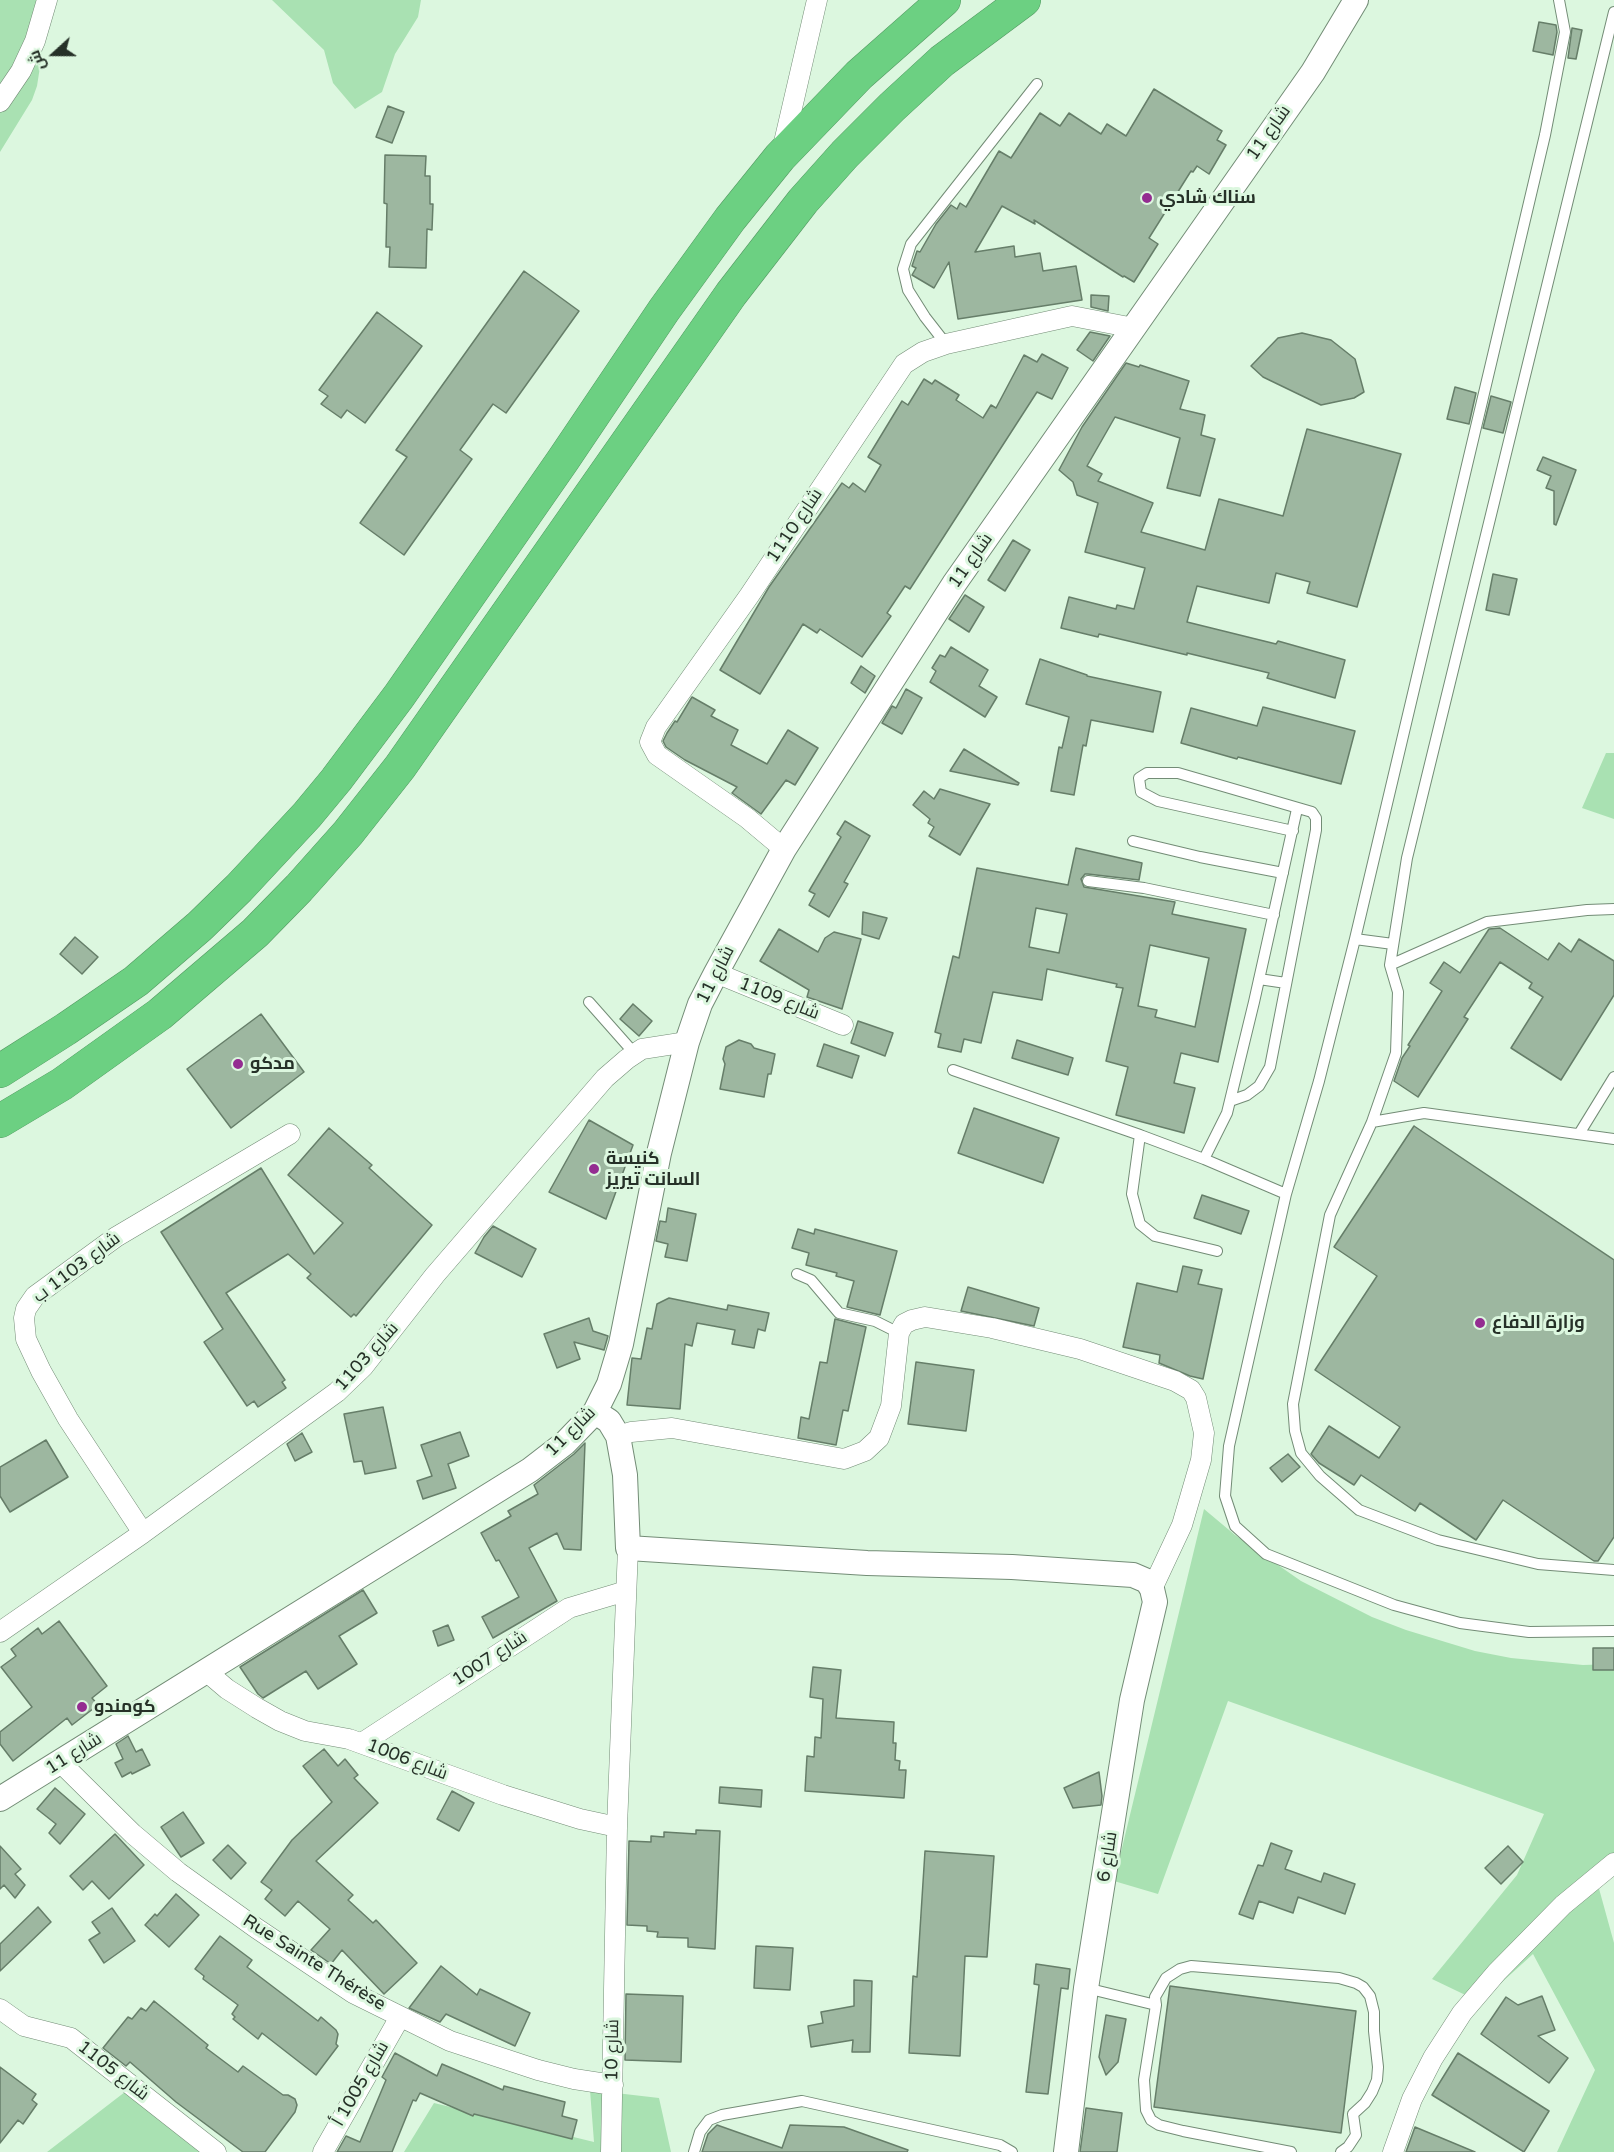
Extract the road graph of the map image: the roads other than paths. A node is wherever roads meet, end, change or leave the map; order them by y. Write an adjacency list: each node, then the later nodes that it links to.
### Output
1 (47, 0): 9 (street)
2 (817, 0): 10 (street)
3 (944, 0): 10 (highway)
4 (1024, 0): 35 (highway)
5 (1356, 0): 11 (street, شارع 11)
6 (1559, 0): 21 (lane)
7 (1614, 12): 22 (lane)
8 (1037, 84): 12 (lane)
9 (0, 102)
10 (780, 156): 32 (highway)
11 (1134, 328): 12 (street, شارع 1110); 16 (street, شارع 11)
12 (946, 344): 16 (street, شارع 1110)
13 (1297, 809): 14 (lane); 14 (lane); 26 (lane)
14 (1293, 831): 17 (lane)
15 (1133, 842): 17 (lane)
16 (784, 849): 24 (street, شارع 11)
17 (1283, 873): 20 (lane)
18 (1088, 881): 20 (lane)
19 (1614, 909): 23 (lane)
20 (1274, 915): 25 (lane)
21 (1355, 939): 22 (lane); 42 (lane)
22 (1393, 944): 23 (lane)
23 (1390, 965): 36 (lane)
24 (716, 973): 28 (street, شارع 1109); 29 (street, شارع 11)
25 (1259, 979): 26 (lane); 34 (lane)
26 (1286, 983): 34 (lane)
27 (589, 1002): 30 (lane)
28 (843, 1025)
29 (687, 1042): 30 (street, شارع 1103); 46 (street, شارع 11)
30 (635, 1054): 48 (street, شارع 1103)
31 (953, 1070): 39 (lane)
32 (0, 1071)
33 (1614, 1077): 38 (lane)
34 (1230, 1101): 41 (lane)
35 (0, 1121)
36 (1372, 1122): 38 (lane); 50 (lane)
37 (290, 1134): 48 (street, شارع 1103 ب)
38 (1579, 1134): 40 (lane)
39 (1140, 1135): 41 (lane); 43 (lane)
40 (1614, 1139)
41 (1204, 1159): 42 (lane)
42 (1286, 1194): 53 (lane)
43 (1217, 1251)
44 (797, 1274): 45 (lane)
45 (898, 1333): 47 (street); 51 (street)
46 (595, 1412): 47 (street); 55 (street, شارع 11)
47 (618, 1436): 49 (street)
48 (143, 1533): 54 (street, شارع 1103)
49 (628, 1548): 51 (street); 52 (street, شارع 10)
50 (1614, 1570)
51 (1152, 1589): 61 (street, شارع 6)
52 (626, 1591): 56 (street, شارع 1007); 59 (street, شارع 10)
53 (1614, 1631)
54 (0, 1632)
55 (207, 1672): 56 (street, شارع 1006); 57 (street, شارع 11)
56 (362, 1743): 59 (street, شارع 1006)
57 (60, 1762): 58 (street, شارع 11); 64 (street, Rue Sainte Thérèse)
58 (0, 1799)
59 (617, 1827): 65 (street, شارع 10)
60 (1614, 1863): 74 (street)
61 (1086, 1988): 62 (lane); 71 (street, شارع 6)
62 (1156, 2005): 72 (lane); 73 (lane)
63 (0, 2009): 66 (street, شارع 1105)
64 (400, 2017): 65 (street, Rue Sainte Thérèse); 67 (street, شارع 1005 أ)
65 (612, 2085): 68 (street, شارع 10)
66 (216, 2152)
67 (322, 2152)
68 (611, 2152)
69 (694, 2152): 70 (lane)
70 (1012, 2152)
71 (1066, 2152)
72 (1291, 2152)
73 (1341, 2152)
74 (1393, 2152)

